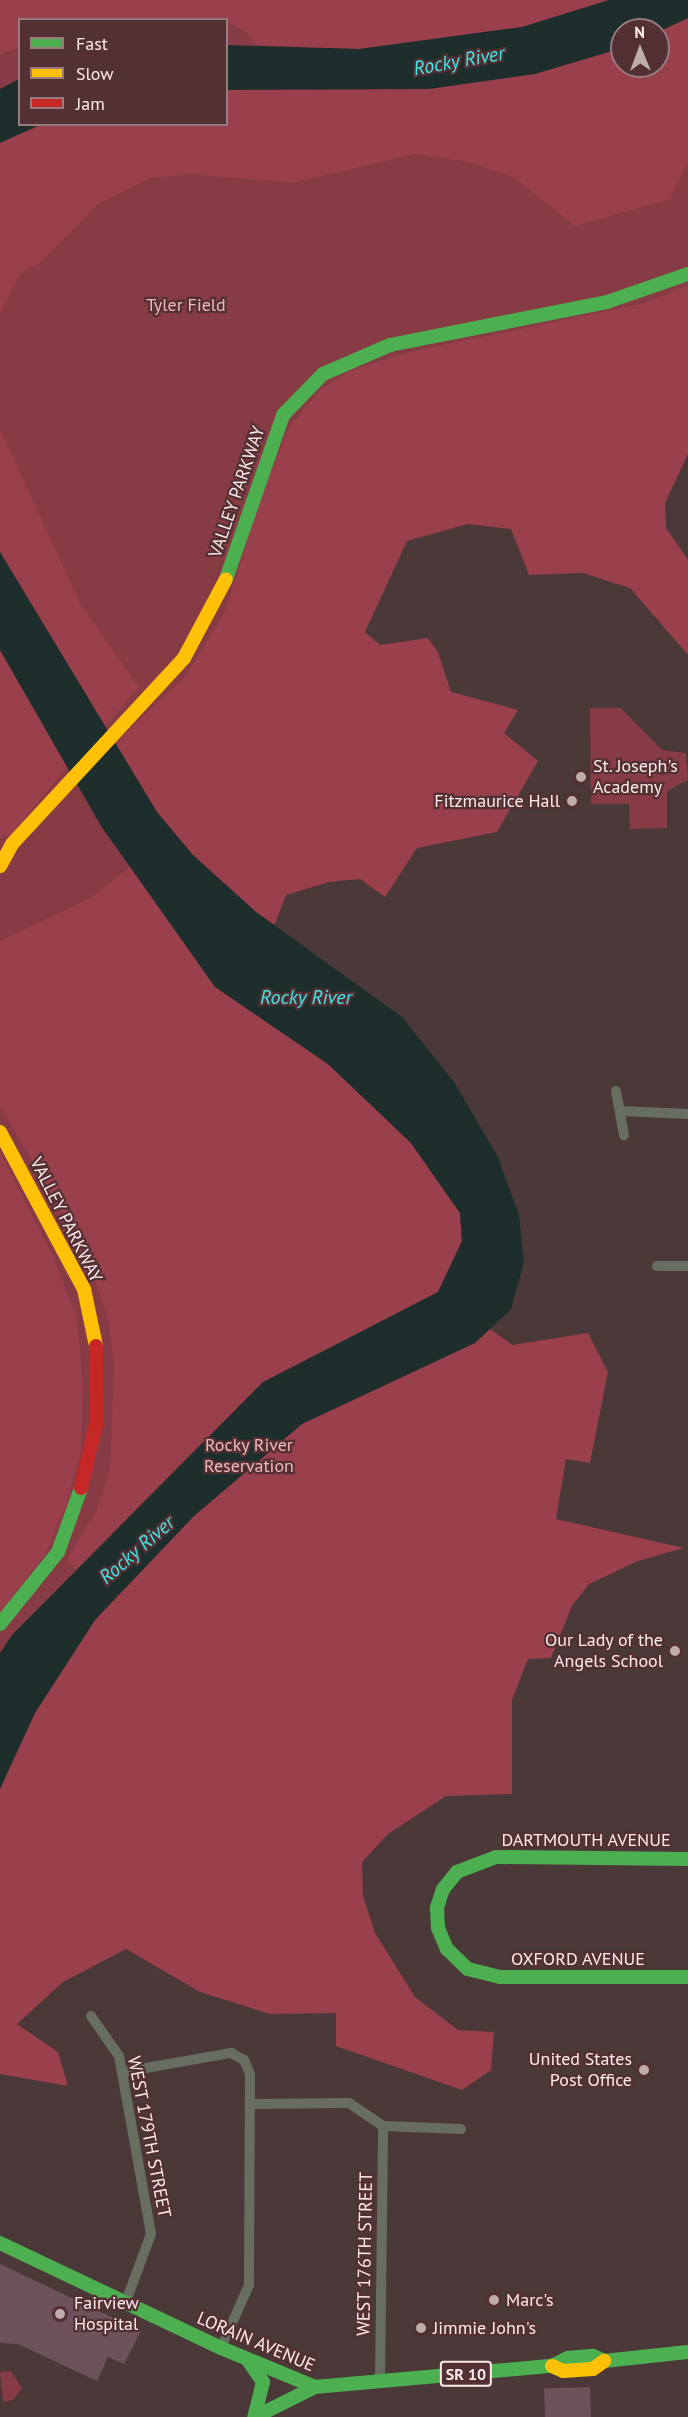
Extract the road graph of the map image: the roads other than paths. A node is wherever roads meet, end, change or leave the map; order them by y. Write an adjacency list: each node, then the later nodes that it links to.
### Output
1 (688, 273): 2 (street, VALLEY PARKWAY)
2 (0, 866)
3 (616, 1091): 4 (street)
4 (620, 1111): 5 (street); 7 (street)
5 (688, 1114)
6 (0, 1132): 10 (street, VALLEY PARKWAY)
7 (624, 1135)
8 (657, 1266): 9 (street)
9 (688, 1266)
10 (0, 1624)
11 (688, 1858): 12 (street, DARTMOUTH AVENUE)
12 (437, 1908): 13 (street, OXFORD AVENUE)
13 (688, 1977)
14 (91, 2016): 15 (street, WEST 179TH STREET)
15 (123, 2072): 16 (street); 20 (street, WEST 179TH STREET)
16 (251, 2104): 17 (street); 21 (street)
17 (384, 2126): 18 (street); 24 (street, WEST 176TH STREET)
18 (461, 2129)
19 (0, 2243): 20 (street, LORAIN AVENUE / SR 10)
20 (125, 2304): 21 (street, LORAIN AVENUE / SR 10)
21 (221, 2348): 23 (street, LORAIN AVENUE / SR 10)
22 (688, 2352): 24 (street, LORAIN AVENUE / SR 10)
23 (246, 2358): 25 (street, LORAIN AVENUE / SR 10); 26 (street)
24 (381, 2382): 25 (street, LORAIN AVENUE / SR 10)
25 (315, 2387): 26 (street)
26 (254, 2417)

